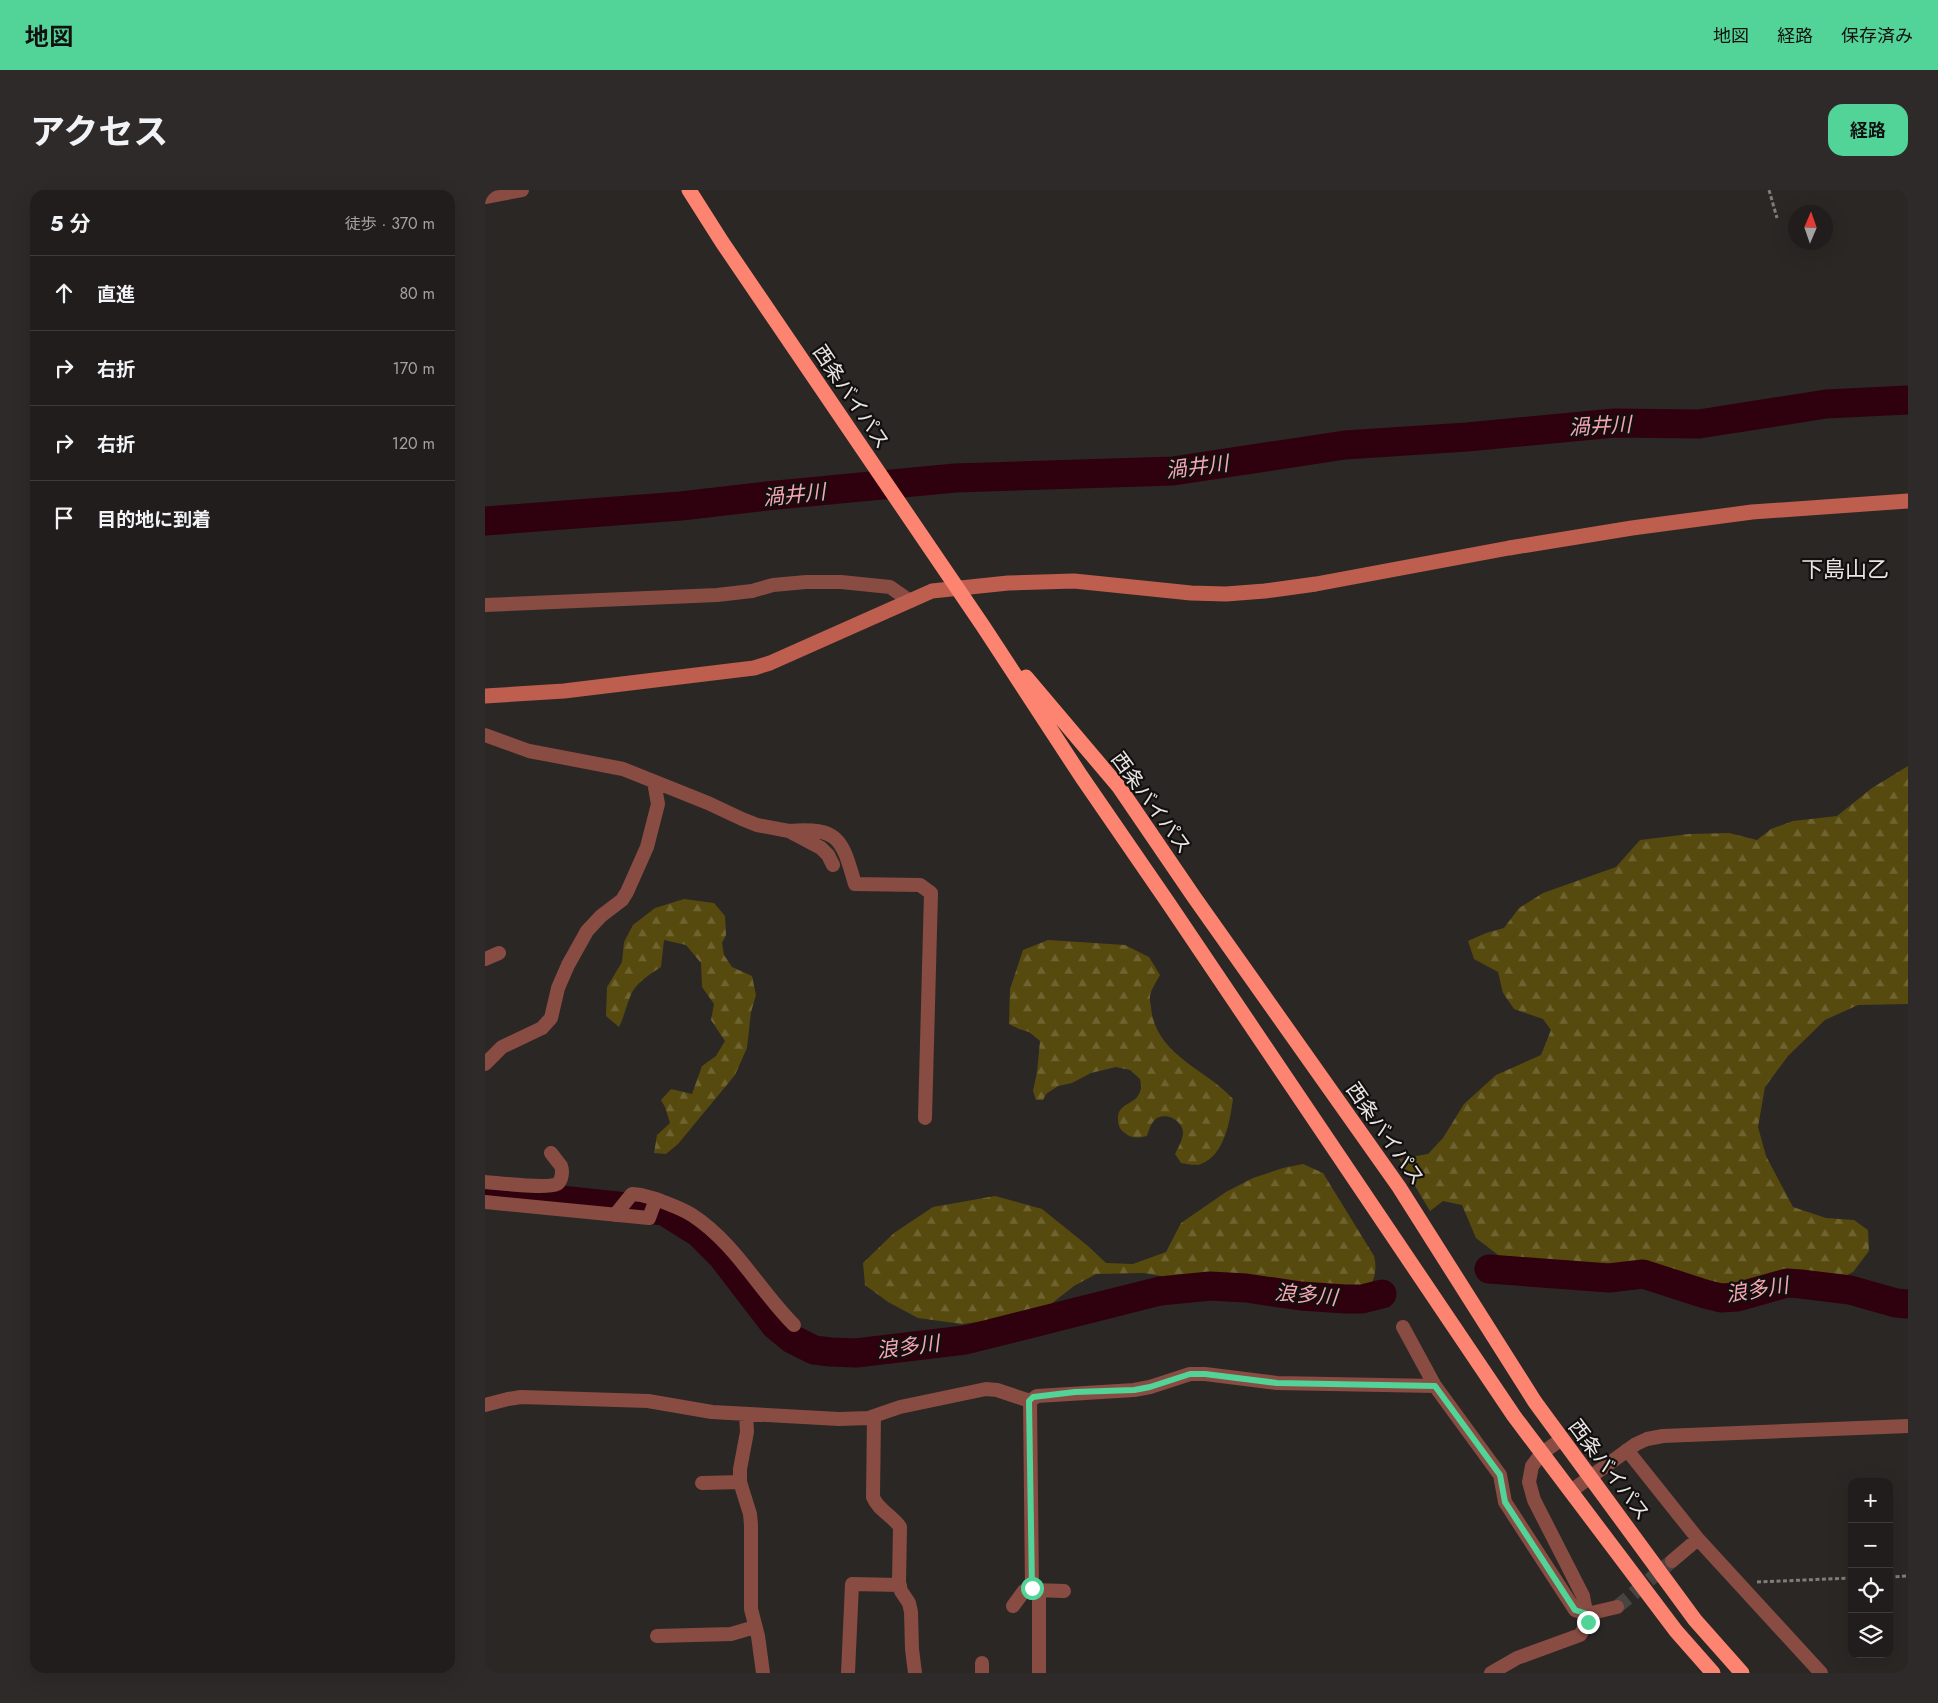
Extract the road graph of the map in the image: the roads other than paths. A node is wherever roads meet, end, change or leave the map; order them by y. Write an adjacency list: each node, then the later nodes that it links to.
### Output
1 (522, 190): 3 (street)
2 (689, 190): 5 (highway, 西条バイパス)
3 (485, 197)
4 (1908, 501): 5 (street)
5 (957, 588): 6 (street); 8 (highway, 西条バイパス)
6 (910, 600): 7 (street); 9 (street)
7 (485, 605)
8 (983, 626): 31 (highway, 西条バイパス); 33 (highway, 西条バイパス)
9 (485, 696)
10 (485, 735): 11 (street)
11 (654, 782): 12 (street); 16 (street)
12 (789, 831): 13 (street); 17 (street)
13 (833, 865)
14 (499, 953): 15 (street)
15 (485, 959)
16 (485, 1064)
17 (925, 1118)
18 (551, 1153): 19 (street)
19 (485, 1182)
20 (485, 1202): 22 (street)
21 (654, 1206): 22 (street); 22 (street); 23 (street)
22 (617, 1213)
23 (795, 1325)
24 (1403, 1327): 25 (street)
25 (1435, 1386): 26 (street); 45 (street)
26 (1029, 1401): 29 (street); 41 (street)
27 (485, 1405): 28 (street)
28 (746, 1414): 29 (street); 36 (street)
29 (874, 1416): 40 (street)
30 (1908, 1426): 32 (street)
31 (1562, 1439): 33 (street); 34 (highway, 西条バイパス)
32 (1627, 1450): 34 (street); 38 (street)
33 (1542, 1453): 37 (highway, 西条バイパス); 45 (street)
34 (1589, 1476): 37 (street); 54 (highway, 西条バイパス)
35 (702, 1482): 36 (street)
36 (740, 1482): 46 (street)
37 (1571, 1491): 53 (highway, 西条バイパス)
38 (1698, 1539): 39 (street); 55 (street)
39 (1672, 1561)
40 (900, 1585): 49 (street); 50 (street)
41 (1034, 1590): 42 (street); 43 (street); 51 (street)
42 (1064, 1591)
43 (1013, 1606)
44 (1617, 1608): 45 (street)
45 (1587, 1614): 52 (street)
46 (755, 1627): 47 (street); 48 (street)
47 (657, 1636)
48 (763, 1673)
49 (849, 1673)
50 (915, 1673)
51 (1039, 1673)
52 (1491, 1673)
53 (1713, 1673)
54 (1742, 1673)
55 (1821, 1673)

